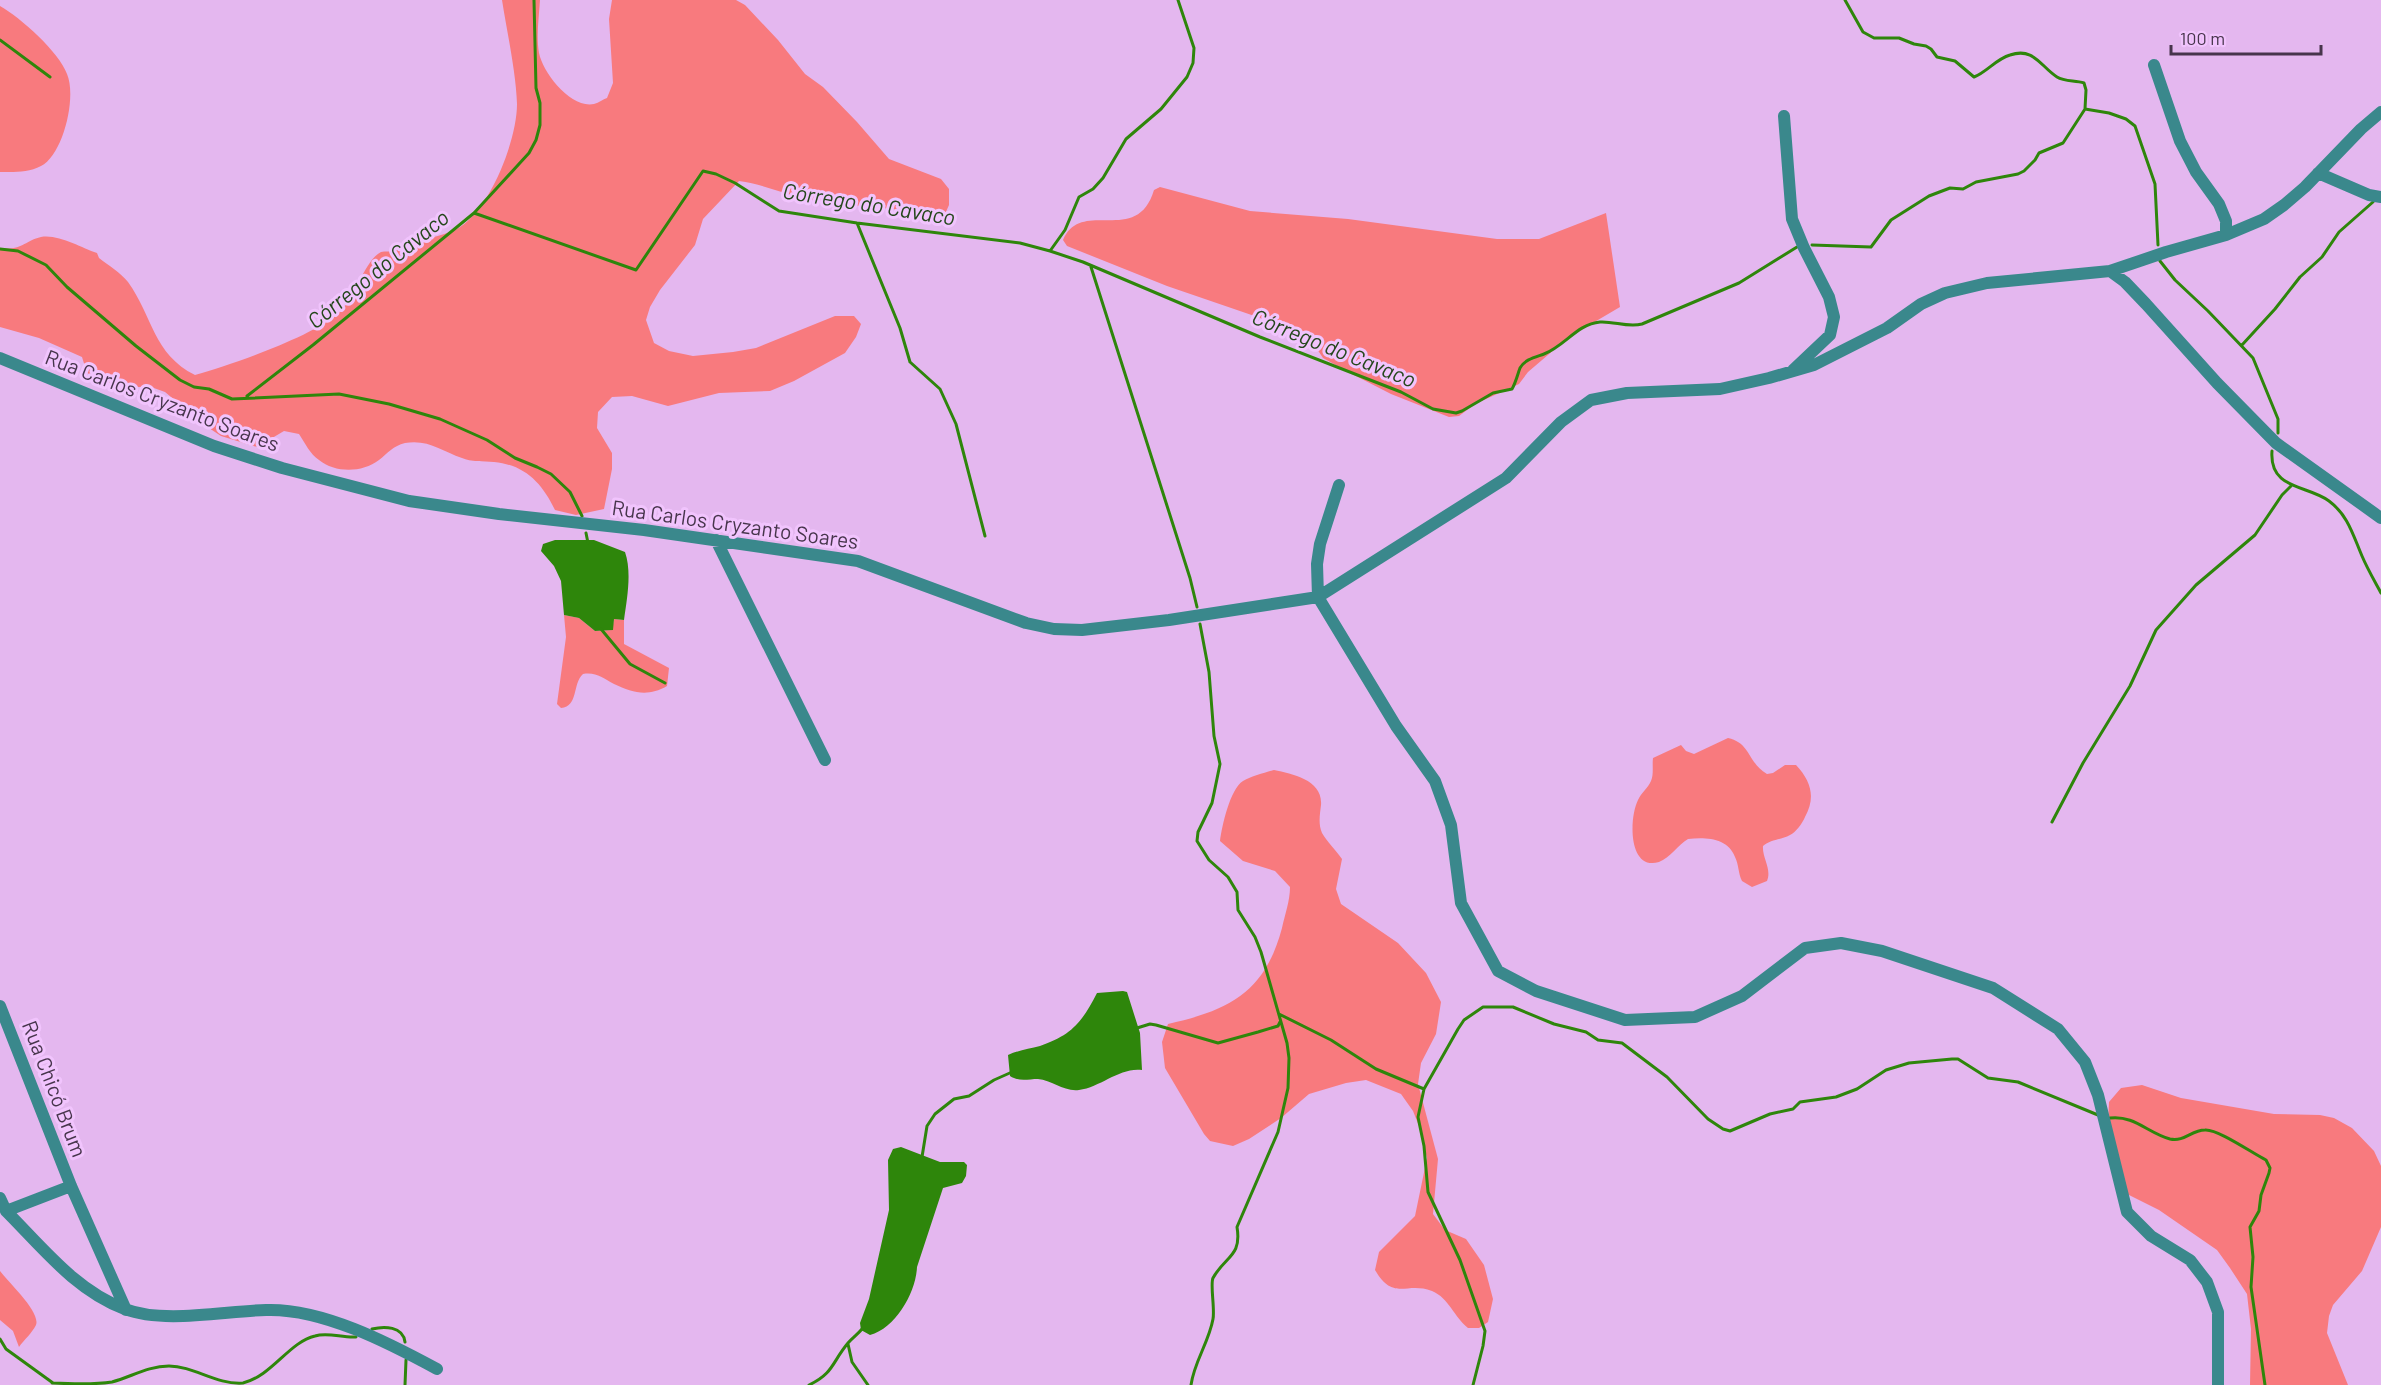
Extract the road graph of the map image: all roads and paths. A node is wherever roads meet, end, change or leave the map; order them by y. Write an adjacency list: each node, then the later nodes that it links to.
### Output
1 (2154, 65): 6 (street)
2 (2381, 112): 4 (street, Rua Carlos Cryzanto Soares)
3 (1784, 116): 9 (street)
4 (2318, 173): 5 (street); 6 (street, Rua Carlos Cryzanto Soares)
5 (2381, 197)
6 (2226, 235): 7 (street, Rua Carlos Cryzanto Soares)
7 (2110, 271): 9 (street, Rua Carlos Cryzanto Soares); 11 (street)
8 (0, 358): 12 (street, Rua Carlos Cryzanto Soares)
9 (1793, 371): 13 (street, Rua Carlos Cryzanto Soares)
10 (1339, 484): 13 (street)
11 (2381, 518)
12 (716, 540): 13 (street, Rua Carlos Cryzanto Soares); 14 (street)
13 (1318, 597): 21 (street)
14 (825, 760)
15 (0, 1006): 16 (street, Rua Chicó Brum)
16 (71, 1186): 18 (street); 19 (street, Rua Chicó Brum)
17 (0, 1198): 18 (street)
18 (6, 1211): 19 (street)
19 (126, 1310): 20 (street)
20 (437, 1369)
21 (2218, 1385)

